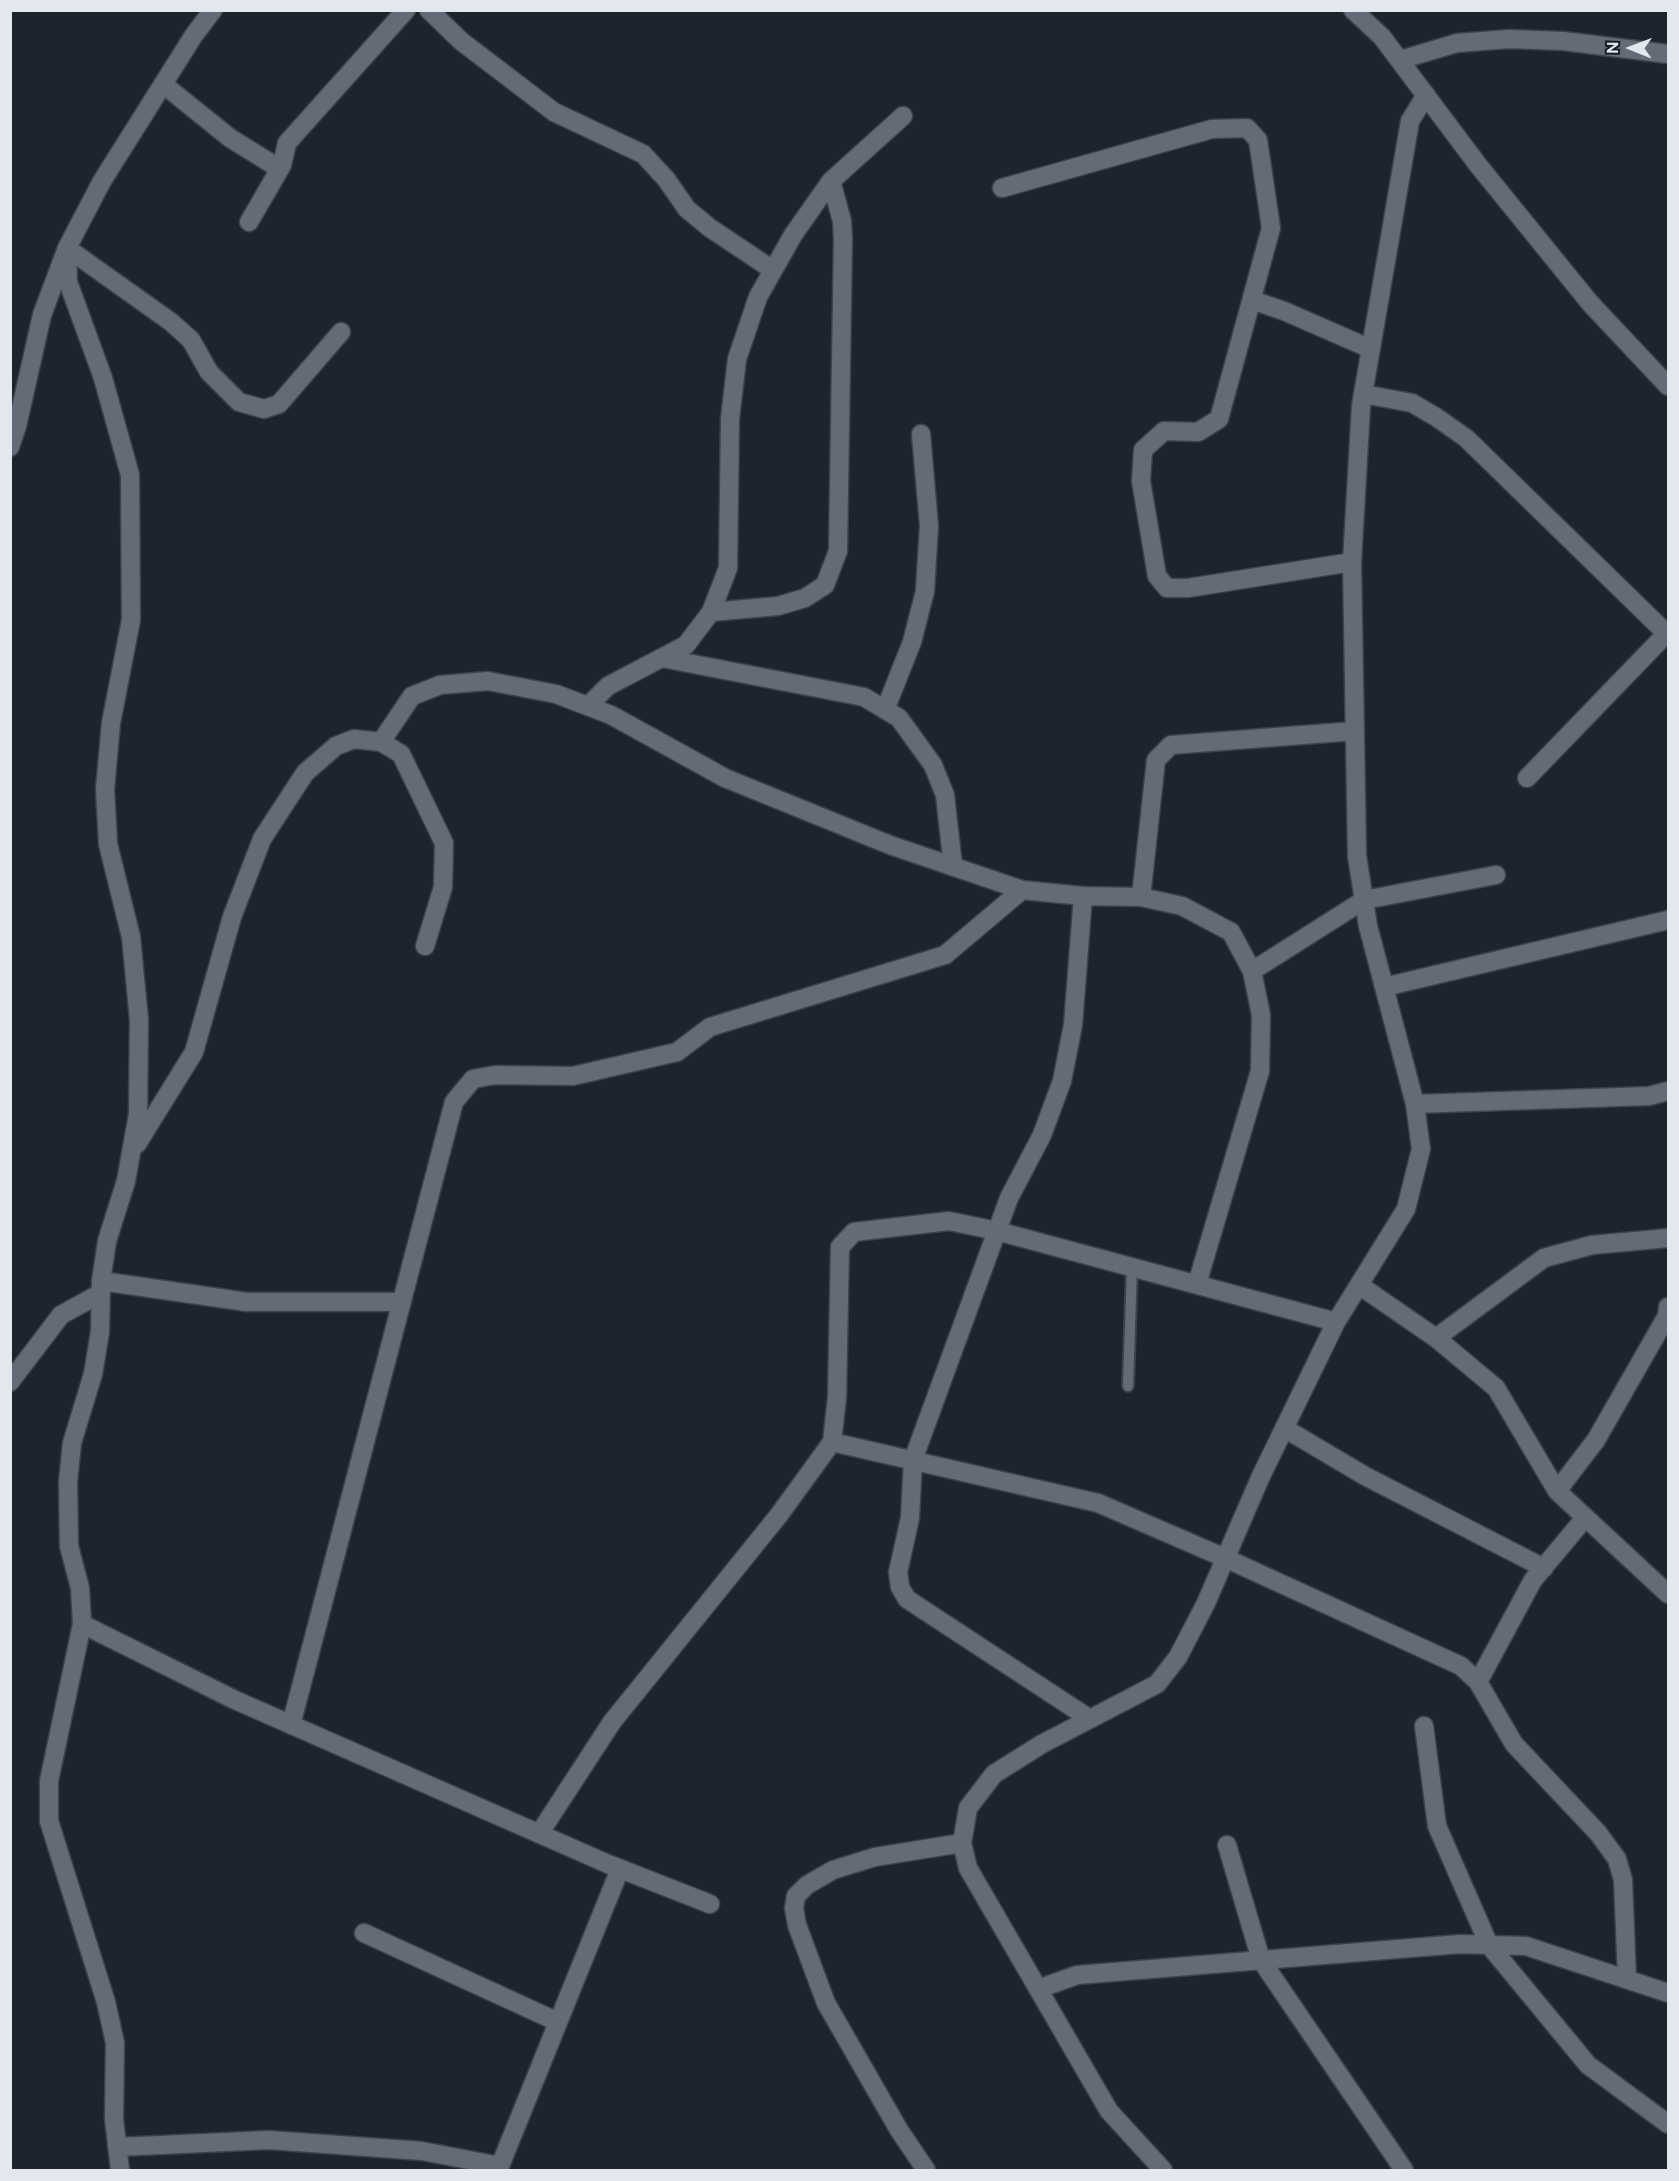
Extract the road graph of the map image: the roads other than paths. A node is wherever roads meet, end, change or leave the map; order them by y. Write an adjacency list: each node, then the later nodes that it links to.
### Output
1 (213, 10): 7 (street)
2 (406, 10): 10 (street)
3 (429, 10): 15 (street)
4 (1353, 10): 6 (street)
5 (1668, 54): 6 (street)
6 (1400, 60): 8 (street)
7 (163, 84): 10 (street); 14 (street)
8 (1425, 95): 18 (street); 19 (street)
9 (903, 116): 11 (street)
10 (280, 169): 13 (street)
11 (831, 182): 15 (street); 24 (street)
12 (1002, 188): 16 (street)
13 (249, 222)
14 (67, 248): 17 (street); 22 (street); 44 (street)
15 (773, 270): 24 (street)
16 (1251, 300): 18 (street); 23 (street)
17 (341, 332)
18 (1371, 349): 20 (street)
19 (1668, 386)
20 (1364, 394): 23 (street); 25 (street)
21 (921, 434): 28 (street)
22 (10, 447)
23 (1352, 562): 29 (street)
24 (711, 612): 26 (street)
25 (1668, 633): 31 (street)
26 (662, 658): 27 (street); 28 (street)
27 (588, 706): 30 (street); 32 (street)
28 (885, 710): 32 (street)
29 (1355, 731): 36 (street); 37 (street)
30 (381, 742): 39 (street); 44 (street)
31 (1527, 778)
32 (953, 866): 34 (street)
33 (1496, 874): 37 (street)
34 (1022, 890): 35 (street); 51 (street)
35 (1083, 896): 36 (street); 45 (street)
36 (1141, 897): 40 (street)
37 (1364, 900): 40 (street); 41 (street)
38 (1668, 920): 41 (street)
39 (425, 946)
40 (1252, 971): 48 (street)
41 (1384, 987): 43 (street)
42 (1668, 1091): 43 (street)
43 (1415, 1104): 49 (street)
44 (131, 1153): 50 (street)
45 (997, 1231): 47 (street); 58 (street); 59 (street)
46 (1668, 1238): 54 (street)
47 (1132, 1267): 48 (street); 56 (lane)
48 (1197, 1284): 53 (street)
49 (1359, 1285): 53 (street); 54 (street)
50 (101, 1287): 51 (street); 55 (street); 65 (street)
51 (402, 1302): 68 (street)
52 (1668, 1307): 60 (street)
53 (1336, 1322): 57 (street)
54 (1436, 1338): 60 (street)
55 (10, 1382)
56 (1128, 1386)
57 (1284, 1428): 62 (street); 63 (street)
58 (832, 1442): 59 (street); 70 (street)
59 (913, 1460): 62 (street); 67 (street)
60 (1557, 1491): 61 (street)
61 (1585, 1518): 63 (street); 64 (street)
62 (1225, 1558): 66 (street); 67 (street)
63 (1544, 1568): 66 (street)
64 (1668, 1594)
65 (82, 1624): 68 (street); 83 (street)
66 (1478, 1682): 78 (street)
67 (1090, 1719): 71 (street)
68 (291, 1725): 70 (street)
69 (1424, 1726): 76 (street)
70 (538, 1834): 73 (street)
71 (962, 1843): 79 (street); 86 (street)
72 (1227, 1845): 77 (street)
73 (620, 1869): 74 (street); 81 (street)
74 (710, 1904)
75 (364, 1933): 81 (street)
76 (1489, 1945): 77 (street); 78 (street); 82 (street)
77 (1261, 1960): 79 (street); 88 (street)
78 (1627, 1979): 80 (street)
79 (1038, 1989): 87 (street)
80 (1668, 1993)
81 (558, 2022): 84 (street)
82 (1668, 2124)
83 (117, 2147): 84 (street); 85 (street)
84 (497, 2168)
85 (120, 2170)
86 (926, 2170)
87 (1163, 2170)
88 (1404, 2170)

